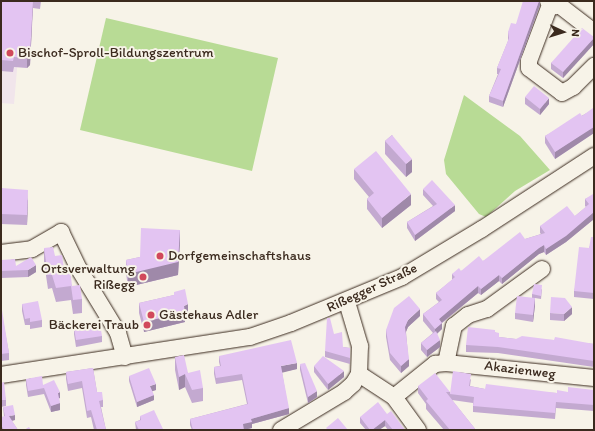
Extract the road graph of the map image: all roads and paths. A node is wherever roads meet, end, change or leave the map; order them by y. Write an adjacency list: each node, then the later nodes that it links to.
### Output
1 (555, 3): 2 (street); 3 (street)
2 (594, 32)
3 (594, 66)
4 (594, 156): 7 (street, Rißegger Straße)
5 (1, 253): 8 (street)
6 (542, 269): 9 (street)
7 (347, 302): 8 (street, Rißegger Straße); 11 (street)
8 (125, 357): 10 (street, Rißegger Straße)
9 (446, 363): 12 (street, Akazienweg); 13 (street, Akazienweg)
10 (1, 374)
11 (359, 374): 13 (street); 14 (street)
12 (594, 378)
13 (394, 397): 15 (street)
14 (281, 430)
15 (418, 430)

